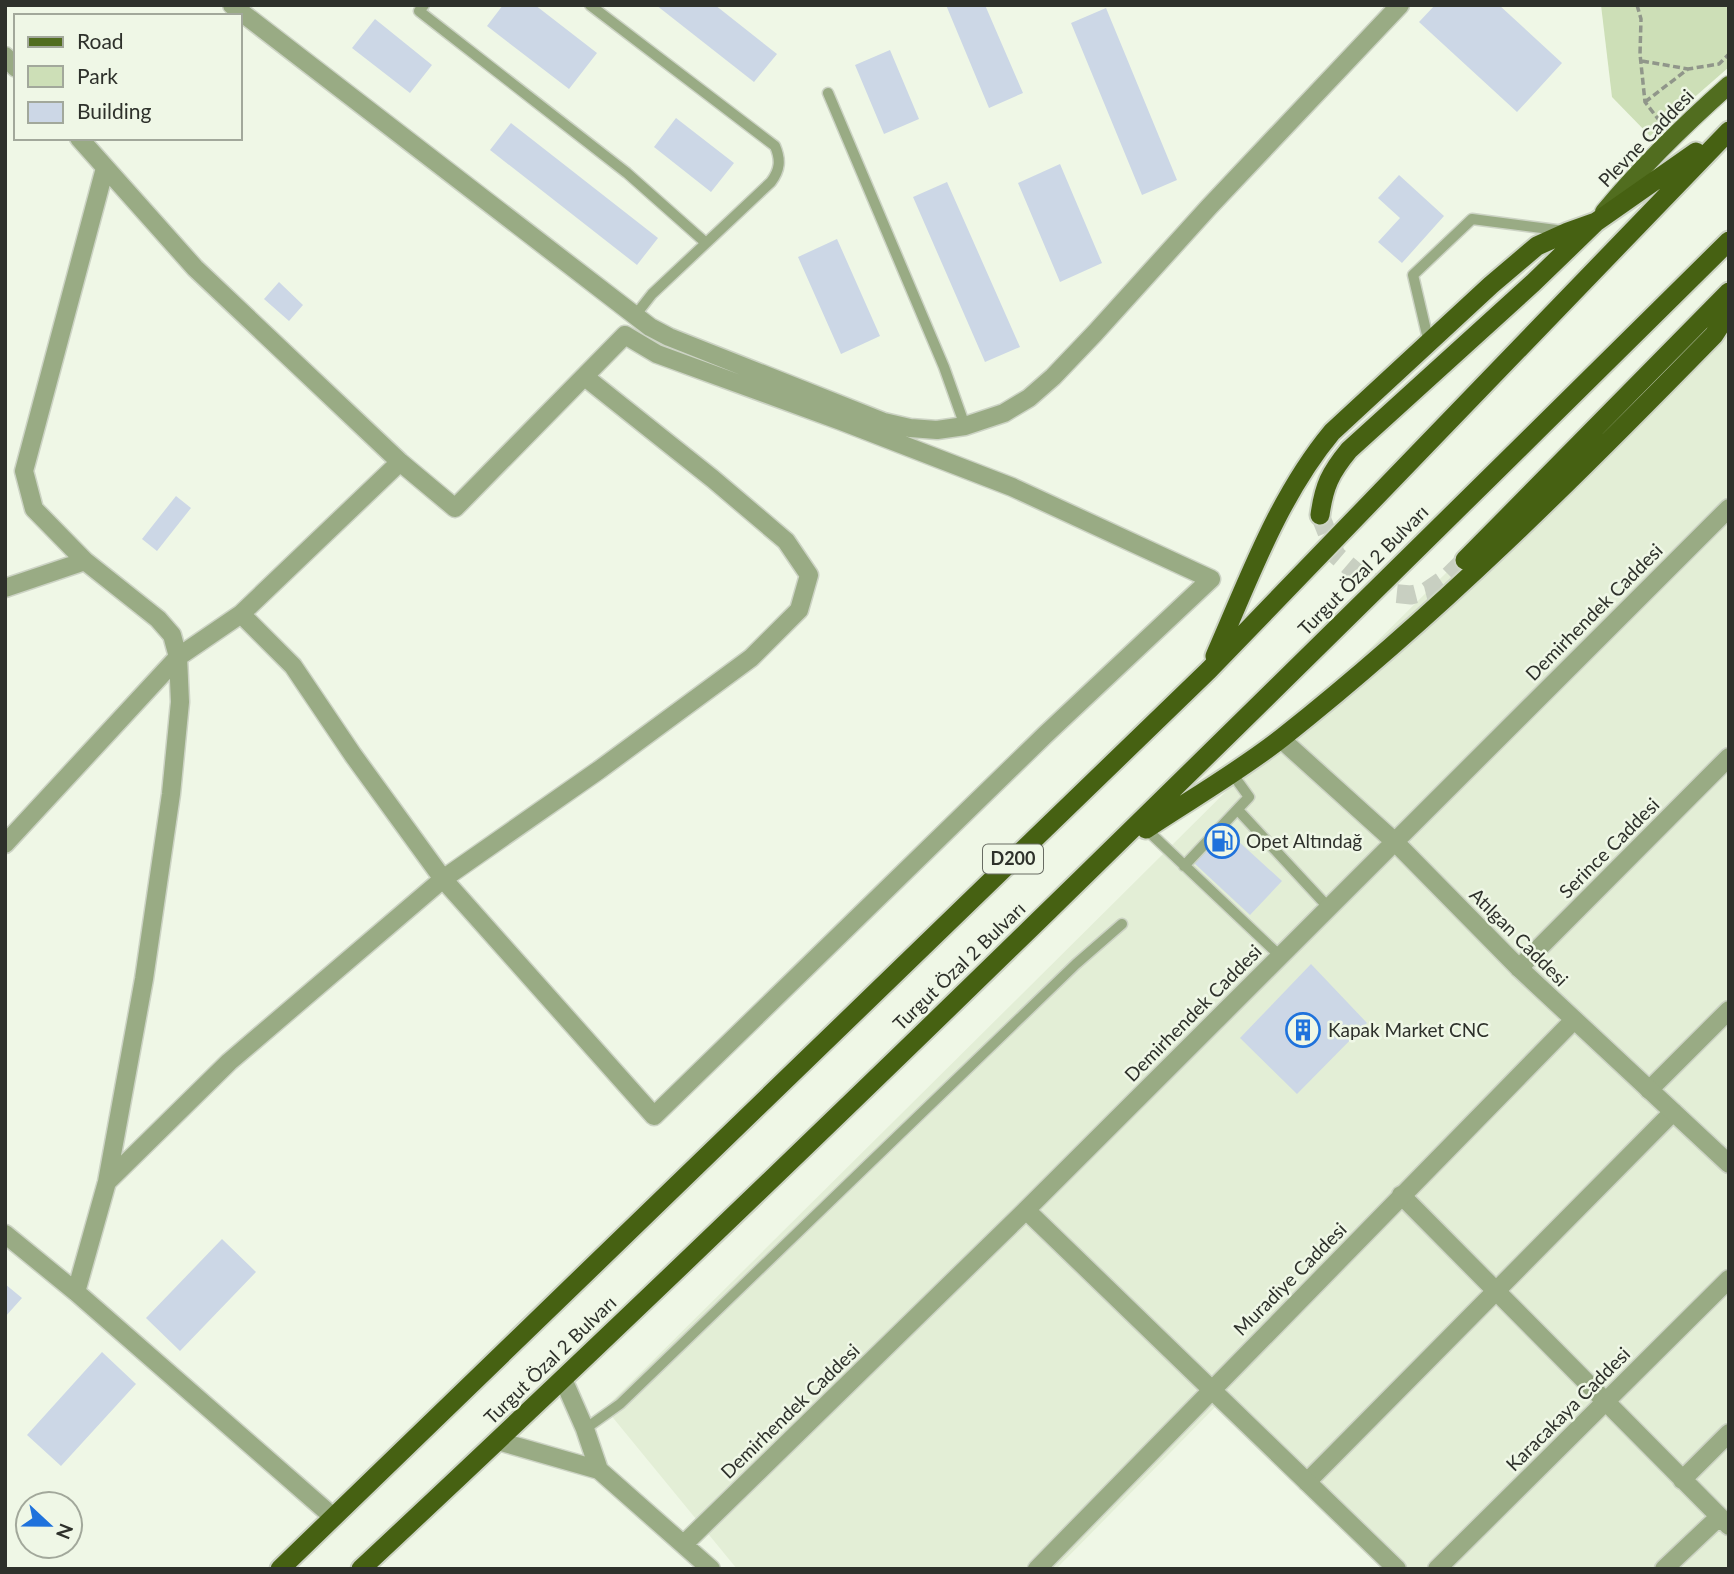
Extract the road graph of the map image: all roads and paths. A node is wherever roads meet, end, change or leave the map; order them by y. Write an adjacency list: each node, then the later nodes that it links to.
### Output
1 (232, 5): 22 (street)
2 (424, 5): 19 (lane)
3 (590, 5): 19 (lane)
4 (1400, 5): 25 (street)
5 (1637, 5): 7 (path)
6 (1729, 54): 8 (path)
7 (1641, 61): 8 (path); 11 (path)
8 (1688, 69): 11 (path)
9 (1729, 85): 13 (main road, Plevne Caddesi)
10 (828, 93): 25 (lane)
11 (1645, 102): 13 (path)
12 (1729, 130): 16 (highway, Turgut Özal 2 Bulvarı); 34 (highway, Turgut Özal 2 Bulvarı / D200)
13 (1672, 136): 16 (main road, Plevne Caddesi)
14 (81, 140): 15 (street)
15 (105, 168): 26 (street); 30 (street)
16 (1596, 222): 17 (highway, Turgut Özal 2 Bulvarı); 28 (highway, Turgut Özal 2 Bulvarı)
17 (1568, 232): 23 (highway, Turgut Özal 2 Bulvarı); 23 (lane)
18 (1729, 241): 42 (highway, Turgut Özal 2 Bulvarı)
19 (706, 243): 22 (lane)
20 (1729, 292): 29 (highway)
21 (1729, 312): 35 (highway)
22 (634, 317): 25 (street)
23 (1429, 343): 34 (highway, Turgut Özal 2 Bulvarı)
24 (585, 377): 26 (street); 44 (street); 44 (street)
25 (965, 426)
26 (400, 462): 32 (street)
27 (1729, 508): 40 (street, Demirhendek Caddesi)
28 (1320, 515)
29 (1465, 560)
30 (85, 561): 31 (street); 33 (street)
31 (5, 588)
32 (241, 614): 33 (street); 44 (street)
33 (178, 657): 41 (street); 54 (street)
34 (1209, 670): 70 (highway, Turgut Özal 2 Bulvarı / D200)
35 (1281, 739): 37 (highway); 40 (street, Atılgan Caddesi)
36 (1729, 757): 48 (street, Serince Caddesi)
37 (1231, 772): 38 (lane); 39 (highway)
38 (1238, 810): 43 (lane); 45 (lane)
39 (1146, 829): 42 (highway); 43 (lane)
40 (1394, 841): 45 (street, Demirhendek Caddesi); 48 (street, Atılgan Caddesi)
41 (5, 844)
42 (1107, 855): 61 (highway, Turgut Özal 2 Bulvarı)
43 (1184, 866): 47 (lane)
44 (443, 878): 54 (street)
45 (1328, 907): 47 (street, Demirhendek Caddesi)
46 (1122, 924): 64 (lane)
47 (1280, 956): 56 (street, Demirhendek Caddesi)
48 (1519, 968): 50 (street, Atılgan Caddesi)
49 (1729, 1010): 51 (street)
50 (1574, 1020): 51 (street, Atılgan Caddesi); 55 (street, Muradiye Caddesi)
51 (1649, 1090): 52 (street, Atılgan Caddesi)
52 (1673, 1112): 53 (street, Atılgan Caddesi); 60 (street)
53 (1729, 1164)
54 (107, 1182): 59 (street)
55 (1401, 1195): 60 (street); 62 (street, Muradiye Caddesi)
56 (1026, 1210): 62 (street); 72 (street, Demirhendek Caddesi)
57 (5, 1234): 59 (street)
58 (1729, 1279): 63 (street, Karacakaya Caddesi)
59 (76, 1292): 70 (street)
60 (1496, 1292): 63 (street); 69 (street)
61 (563, 1379): 64 (street); 66 (highway, Turgut Özal 2 Bulvarı)
62 (1211, 1389): 69 (street); 76 (street, Muradiye Caddesi)
63 (1604, 1402): 68 (street); 78 (street, Karacakaya Caddesi)
64 (585, 1429): 67 (street)
65 (1729, 1433): 68 (street)
66 (498, 1441): 67 (street); 74 (highway, Turgut Özal 2 Bulvarı)
67 (599, 1470): 72 (street)
68 (1682, 1480): 71 (street)
69 (1307, 1482): 77 (street)
70 (332, 1516): 73 (highway, Turgut Özal 2 Bulvarı / D200)
71 (1724, 1522): 79 (street)
72 (684, 1544): 75 (street)
73 (280, 1569)
74 (361, 1569)
75 (711, 1569)
76 (1037, 1569)
77 (1397, 1569)
78 (1437, 1569)
79 (1664, 1569)

